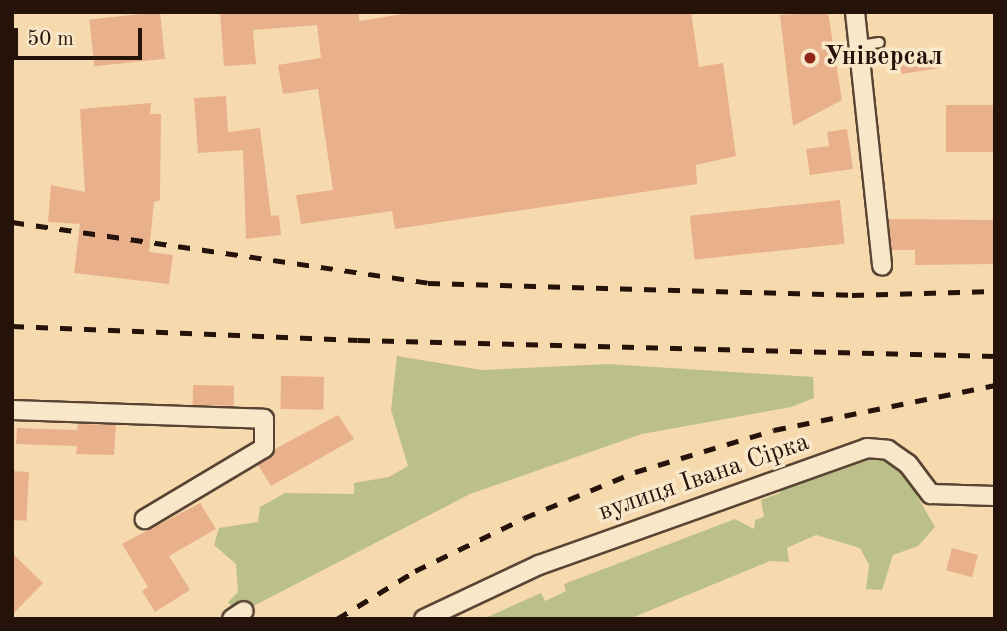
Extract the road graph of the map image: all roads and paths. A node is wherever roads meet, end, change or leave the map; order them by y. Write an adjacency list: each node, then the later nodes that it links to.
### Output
1 (855, 12): 3 (street)
2 (879, 42): 3 (lane)
3 (860, 46): 4 (street)
4 (882, 266)
5 (12, 410): 7 (street)
6 (995, 496): 8 (street, вулиця Івана Сірка)
7 (145, 519)
8 (424, 619)

